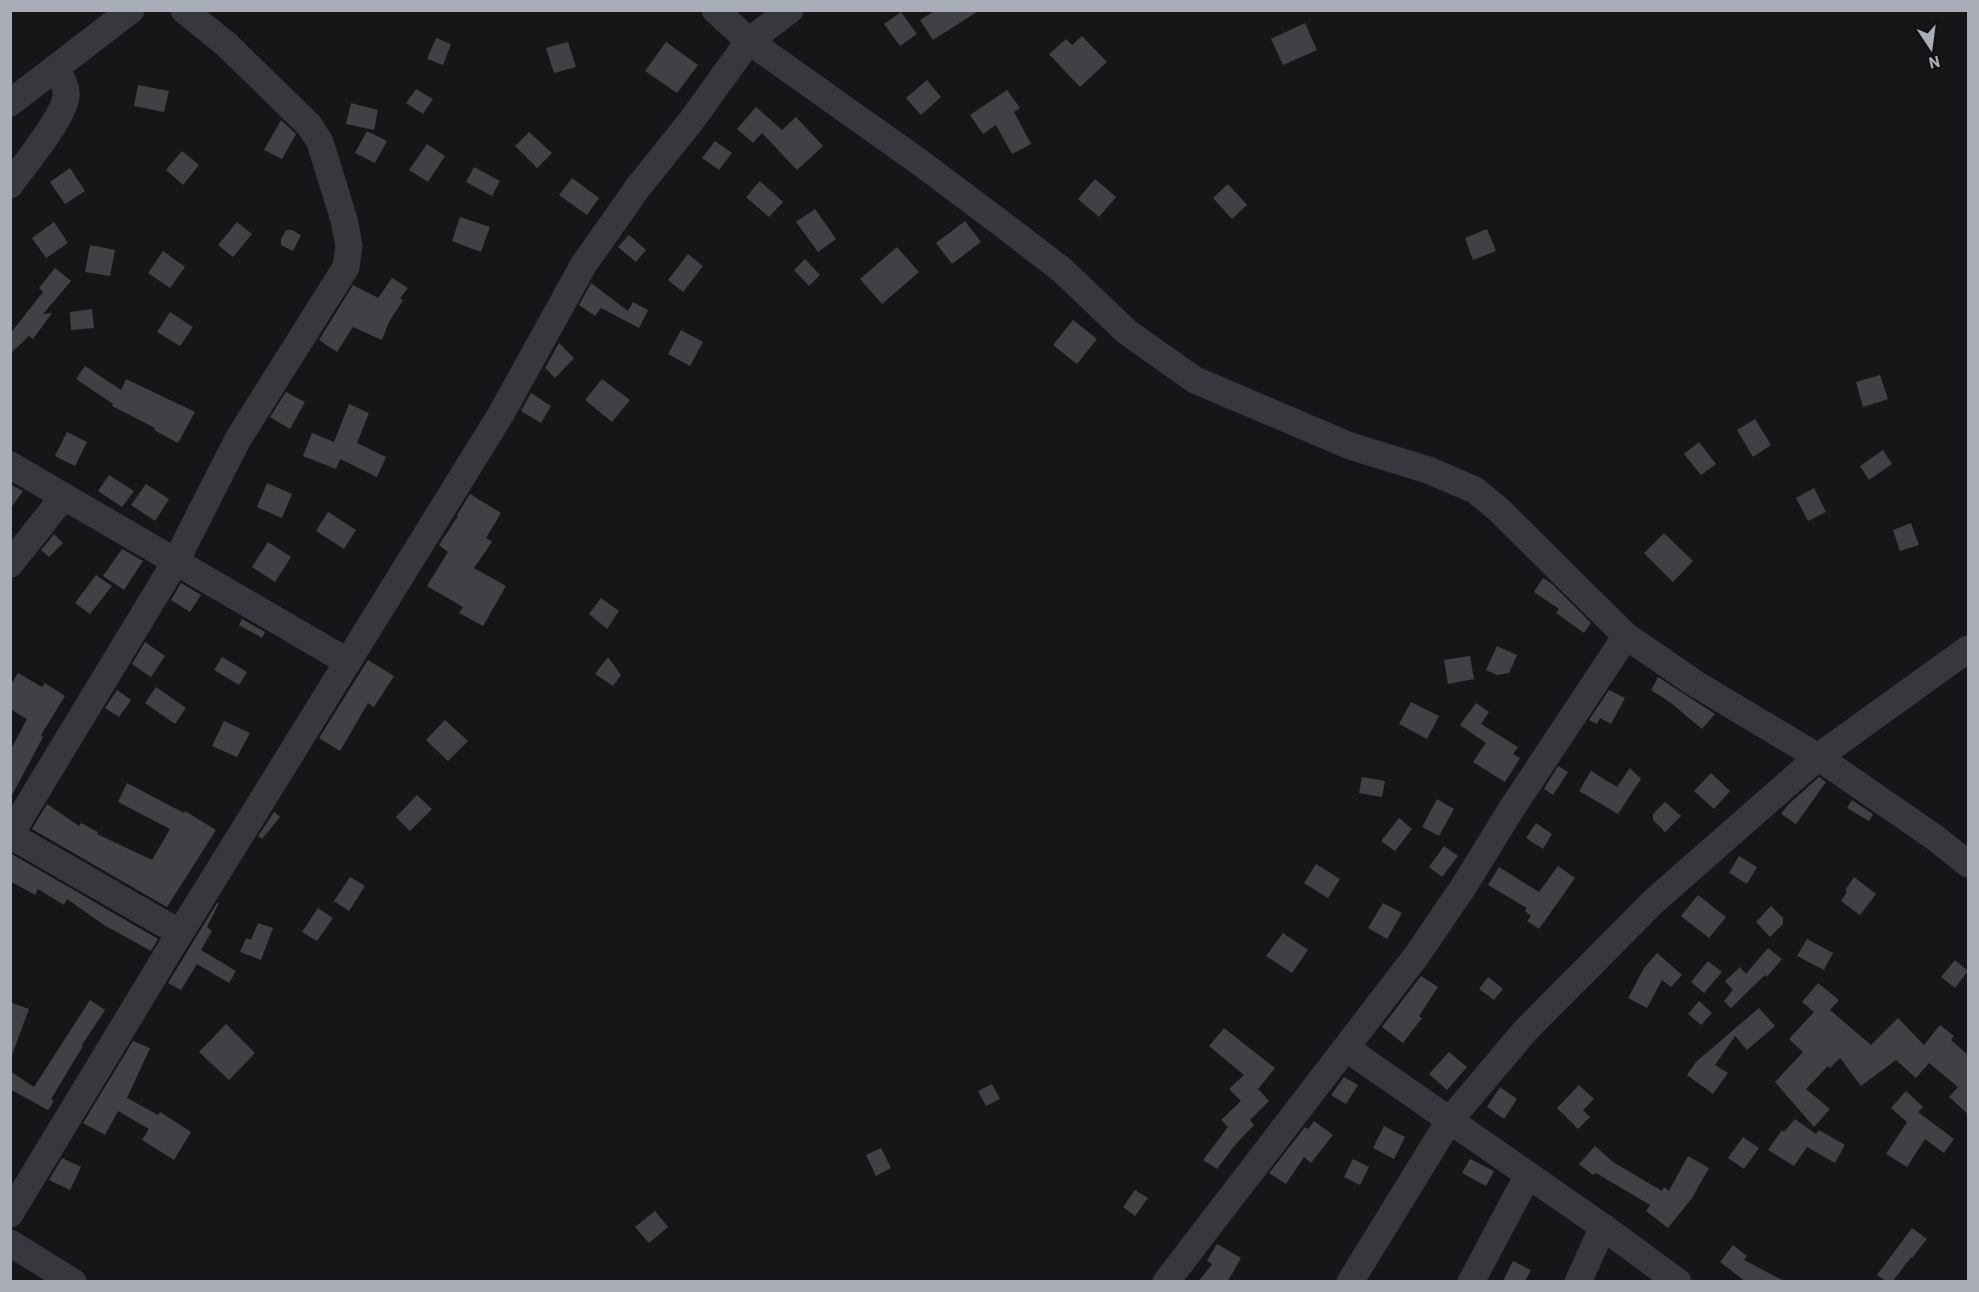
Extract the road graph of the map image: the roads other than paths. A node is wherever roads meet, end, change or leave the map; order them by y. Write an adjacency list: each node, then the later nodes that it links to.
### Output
1 (131, 10): 6 (street)
2 (184, 10): 11 (street)
3 (715, 10): 5 (street)
4 (790, 10): 5 (street)
5 (749, 41): 13 (street); 15 (street)
6 (56, 70): 7 (street); 8 (street)
7 (10, 103)
8 (10, 185)
9 (10, 465): 10 (street)
10 (64, 496): 11 (street); 12 (street)
11 (176, 561): 15 (street); 17 (street)
12 (10, 564)
13 (1626, 636): 16 (street); 20 (street)
14 (1968, 649): 16 (street)
15 (348, 662): 19 (street)
16 (1818, 757): 18 (street); 21 (street)
17 (10, 835): 19 (street)
18 (1968, 864)
19 (180, 933): 23 (street)
20 (1346, 1048): 21 (street); 28 (street)
21 (1449, 1120): 22 (street); 29 (street)
22 (1528, 1175): 24 (street); 30 (street)
23 (10, 1214)
24 (1603, 1227): 31 (street); 32 (street)
25 (10, 1243): 26 (street)
26 (67, 1277): 27 (street)
27 (29, 1281)
28 (1166, 1281)
29 (1350, 1281)
30 (1471, 1281)
31 (1578, 1281)
32 (1678, 1281)

